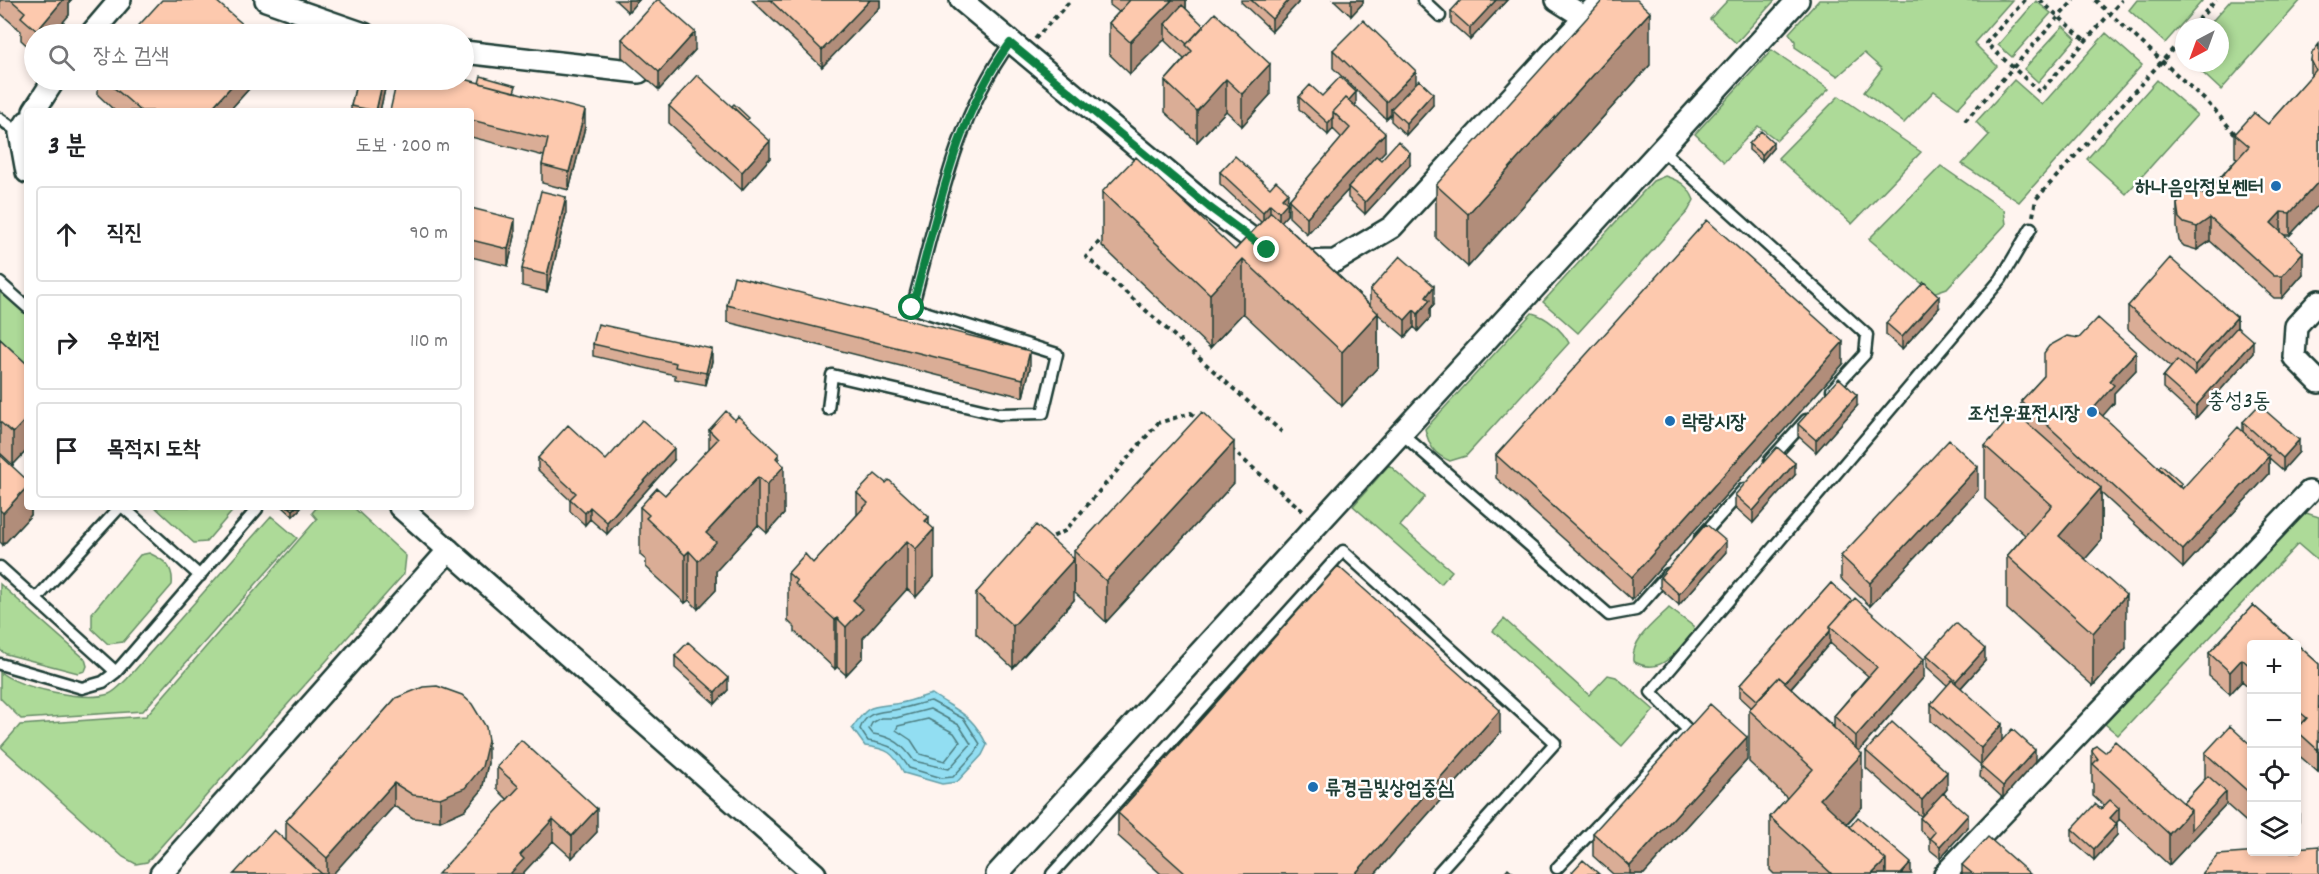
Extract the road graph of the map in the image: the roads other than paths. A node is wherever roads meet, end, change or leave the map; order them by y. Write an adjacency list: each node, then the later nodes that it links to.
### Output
1 (120, 0): 10 (street)
2 (266, 0): 11 (street)
3 (961, 0): 12 (street)
4 (1423, 0): 8 (lane)
5 (1557, 0): 9 (street)
6 (1601, 0): 9 (street)
7 (1798, 0): 19 (street)
8 (1440, 16)
9 (1584, 17): 12 (street)
10 (100, 24)
11 (334, 24)
12 (1016, 48): 27 (lane)
13 (474, 53): 14 (street)
14 (639, 72)
15 (48, 90): 16 (street)
16 (36, 108)
17 (0, 119): 18 (lane)
18 (24, 128)
19 (1661, 149): 25 (lane); 28 (street)
20 (2031, 228): 44 (lane)
21 (0, 283): 23 (lane)
22 (2319, 301): 24 (street)
23 (24, 304)
24 (2319, 382)
25 (1825, 399)
26 (1817, 407): 29 (lane)
27 (828, 409)
28 (1400, 432): 38 (lane); 47 (street)
29 (1762, 469)
30 (1754, 478): 36 (lane)
31 (2316, 490): 50 (street)
32 (118, 510): 41 (lane)
33 (124, 510): 40 (lane)
34 (255, 510): 40 (lane)
35 (403, 510): 37 (street)
36 (1691, 548)
37 (449, 550): 45 (street); 46 (street)
38 (1675, 566)
39 (0, 567): 41 (lane)
40 (200, 576): 43 (lane)
41 (36, 599): 43 (lane)
42 (0, 664): 43 (lane)
43 (116, 672)
44 (1557, 868)
45 (161, 874)
46 (815, 874)
47 (997, 874)
48 (1052, 874): 49 (lane)
49 (1437, 874)
50 (1945, 874)

